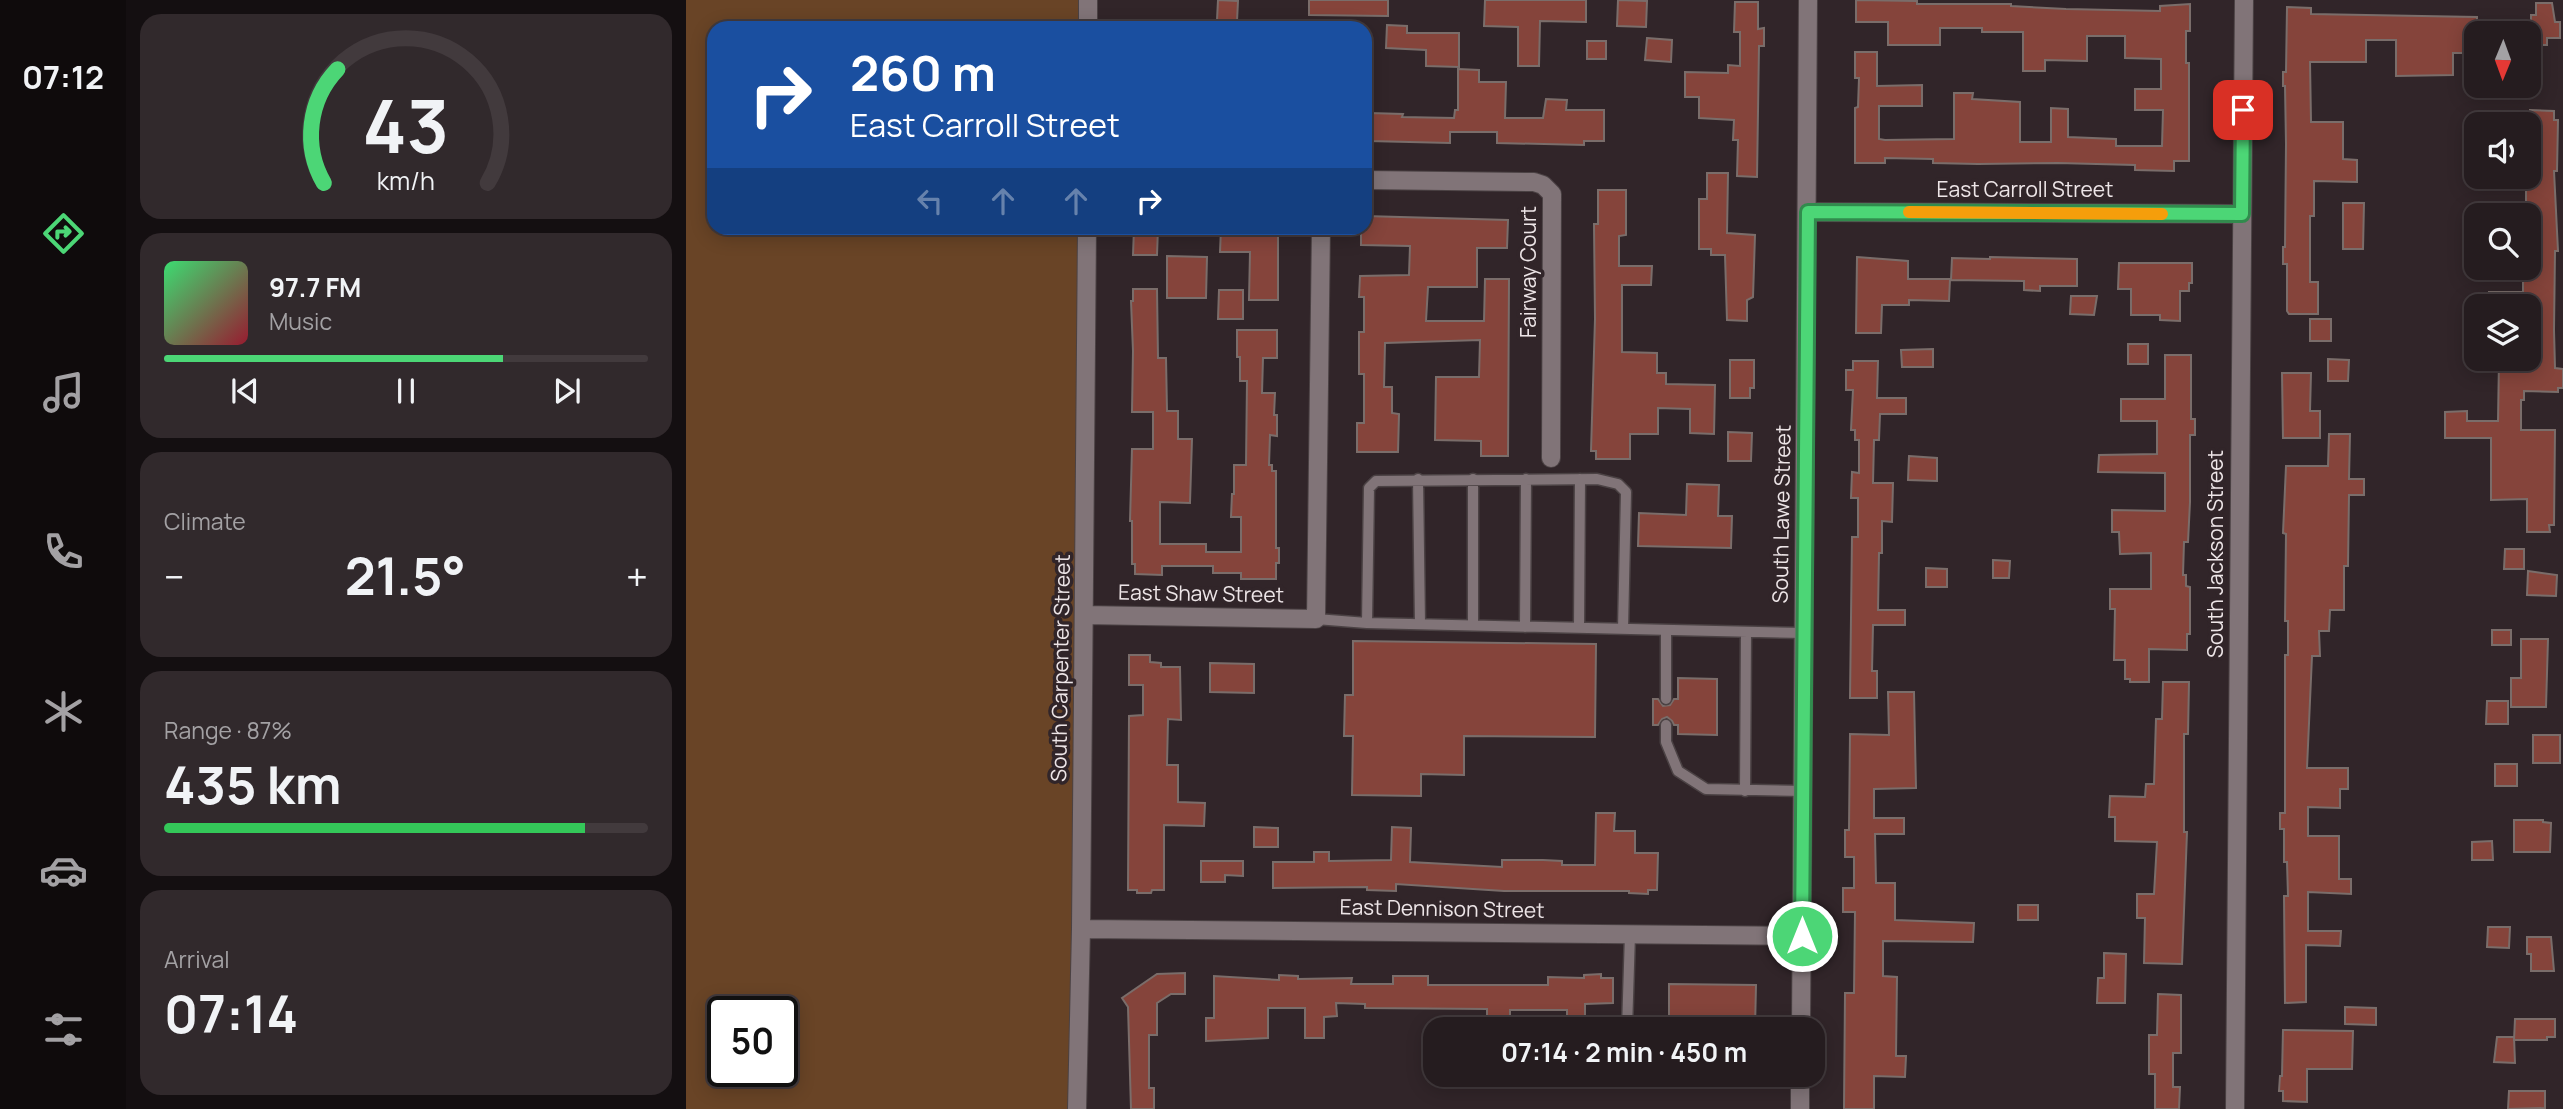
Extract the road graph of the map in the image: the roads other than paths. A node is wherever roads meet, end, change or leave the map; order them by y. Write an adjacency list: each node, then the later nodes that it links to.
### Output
1 (1088, 0): 4 (street)
2 (1808, 0): 6 (street, South Lawe Street)
3 (2244, 0): 7 (street, South Jackson Street)
4 (1088, 21)
5 (1372, 180): 10 (street, Fairway Court)
6 (1808, 212): 7 (street, East Carroll Street); 26 (street, South Lawe Street)
7 (2242, 214): 39 (street, South Jackson Street)
8 (1087, 235): 16 (street, South Carpenter Street)
9 (1321, 235): 17 (street)
10 (1551, 458): 14 (lane)
11 (1418, 479): 12 (lane); 18 (lane); 19 (lane)
12 (1473, 479): 13 (lane); 20 (lane)
13 (1526, 479): 14 (lane); 21 (lane)
14 (1551, 479): 15 (lane)
15 (1580, 479): 22 (lane); 23 (lane)
16 (1084, 615): 17 (street, East Shaw Street); 31 (street, South Carpenter Street)
17 (1317, 619): 18 (lane)
18 (1367, 623): 19 (lane)
19 (1420, 624): 20 (lane)
20 (1473, 625): 21 (lane)
21 (1525, 626): 22 (lane)
22 (1578, 628): 23 (lane)
23 (1623, 629): 24 (lane)
24 (1666, 630): 25 (lane); 27 (lane)
25 (1746, 632): 26 (lane); 29 (lane)
26 (1804, 633): 30 (street, South Lawe Street)
27 (1667, 699)
28 (1666, 725): 29 (lane)
29 (1745, 791): 30 (lane)
30 (1803, 791): 33 (street, South Lawe Street)
31 (1081, 929): 32 (street, East Dennison Street); 37 (street, South Carpenter Street)
32 (1630, 934): 33 (street, East Dennison Street); 34 (lane)
33 (1802, 936): 35 (street, South Lawe Street)
34 (1627, 1017)
35 (1801, 1017)
36 (1800, 1087): 38 (street)
37 (1077, 1109)
38 (1800, 1109)
39 (2235, 1109)

